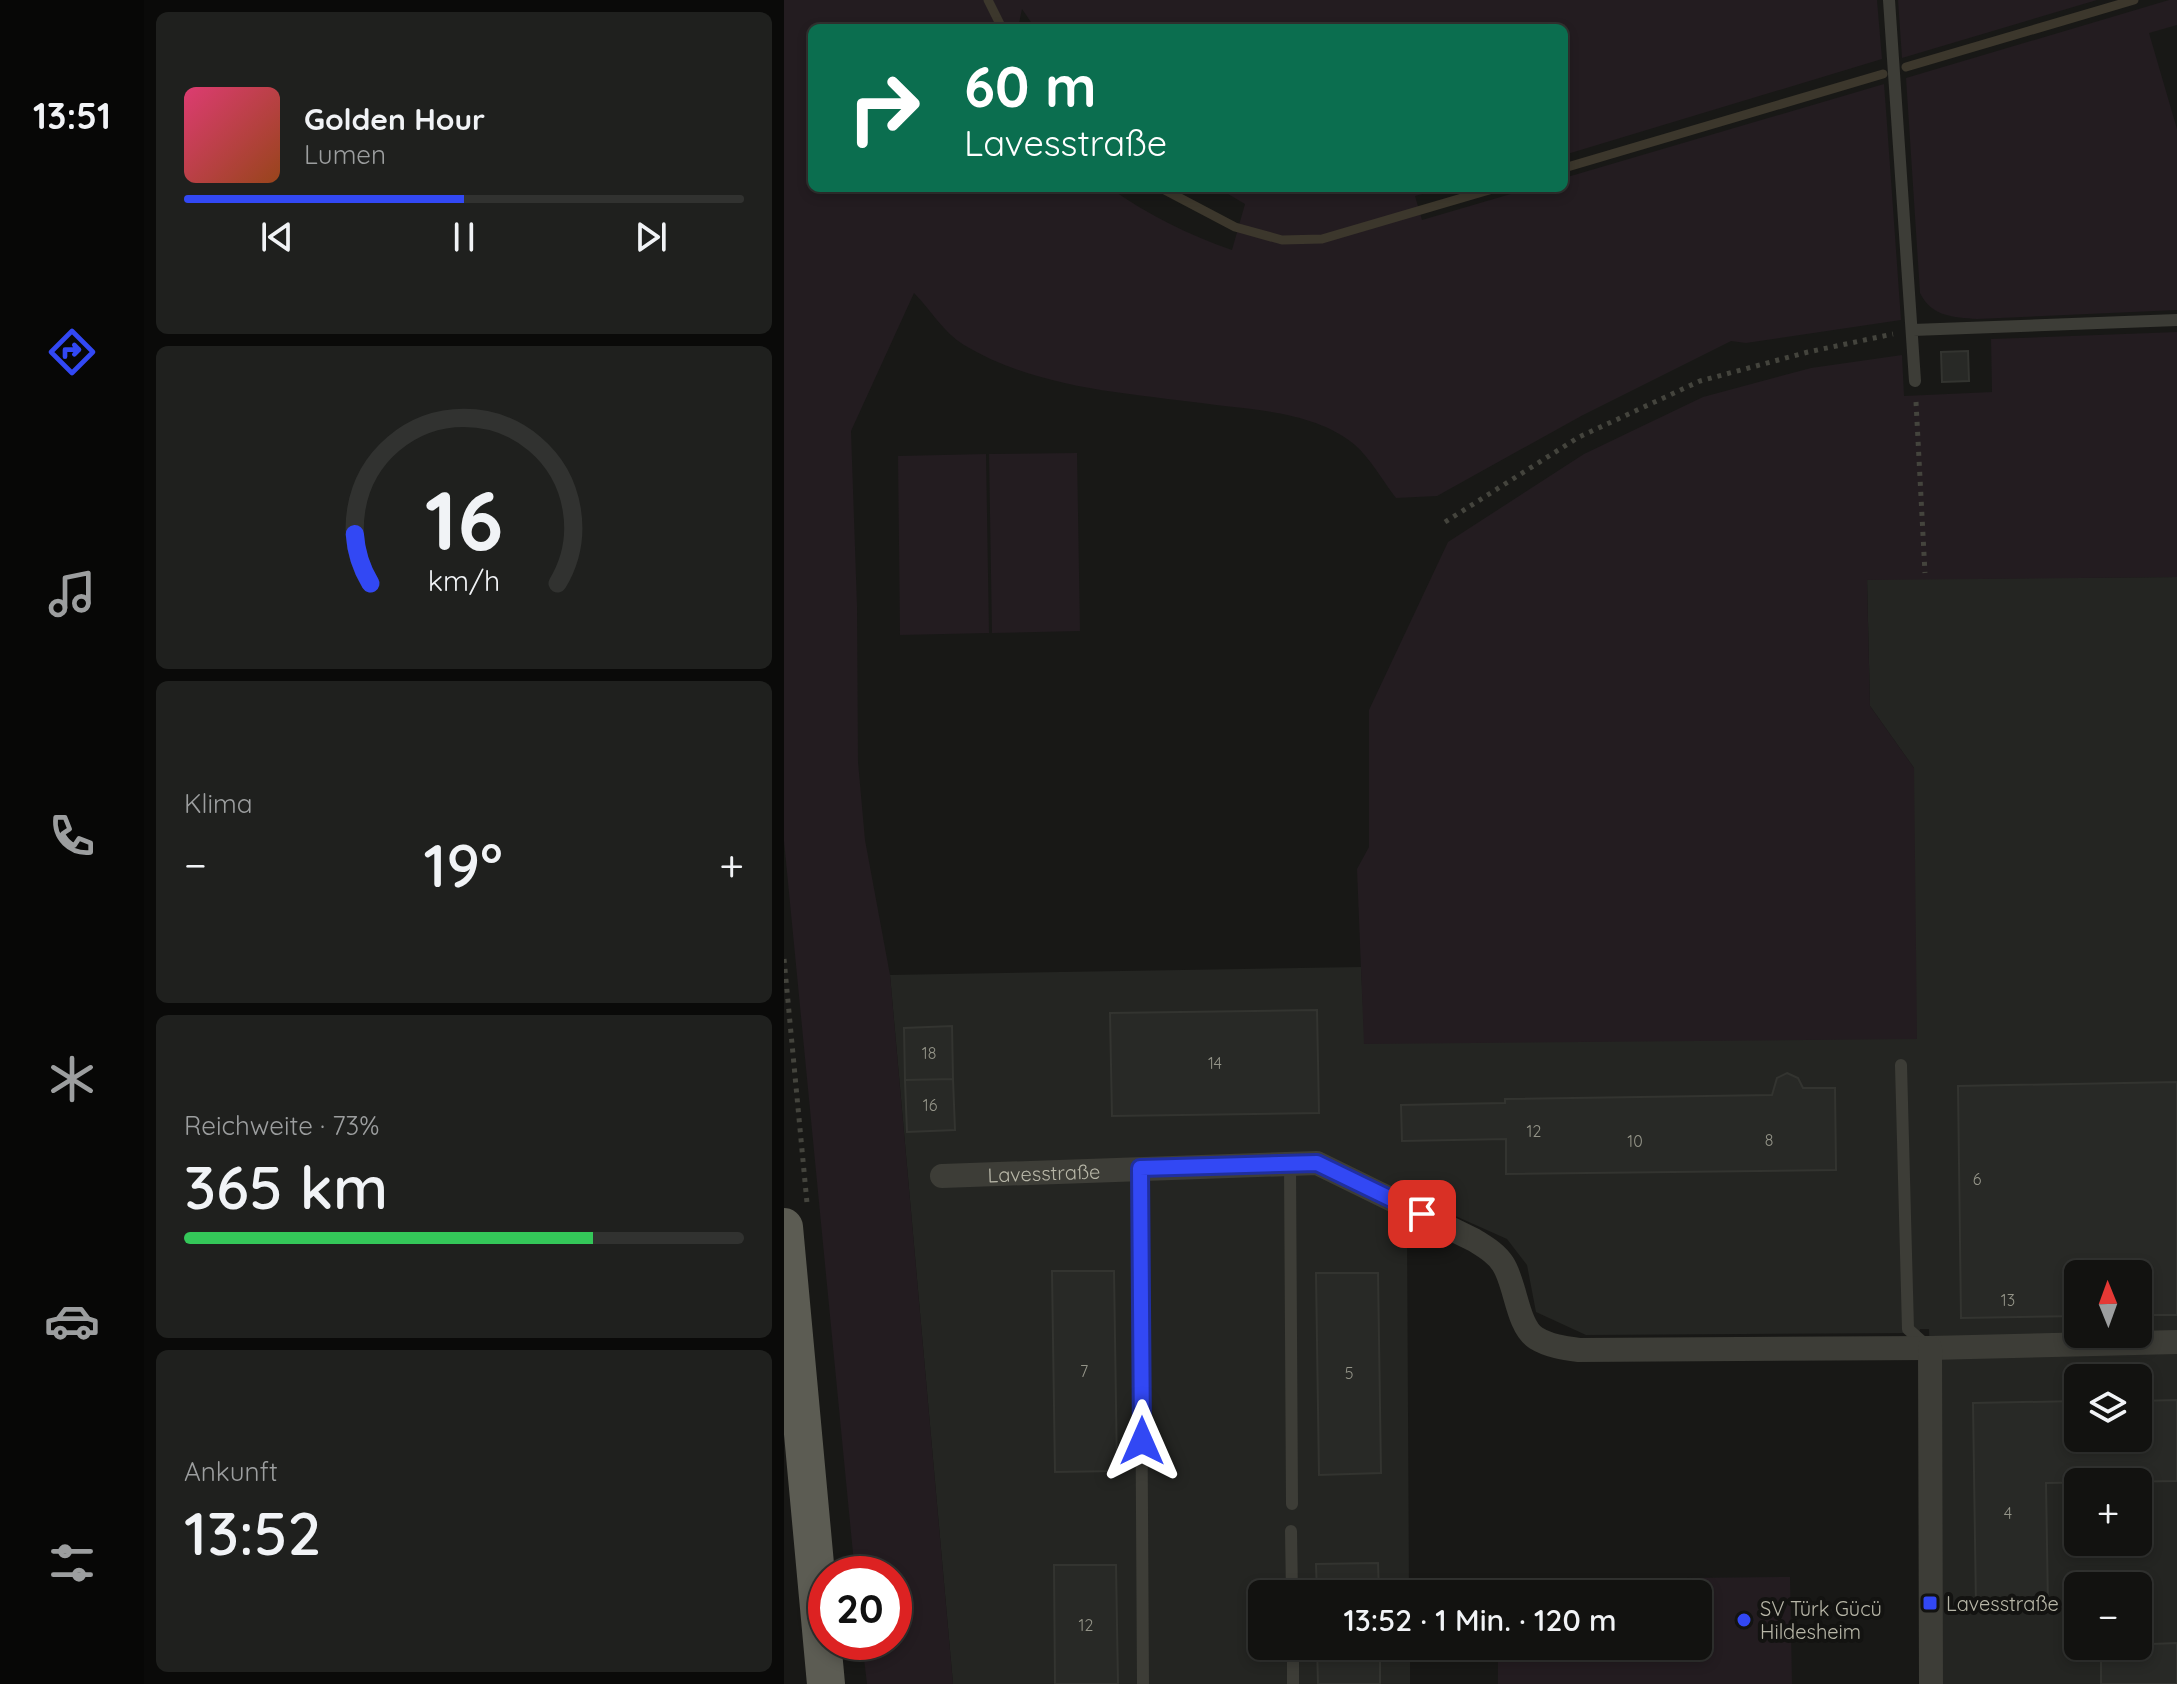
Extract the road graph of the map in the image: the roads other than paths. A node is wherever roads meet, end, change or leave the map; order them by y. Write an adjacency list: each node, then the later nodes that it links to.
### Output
1 (1889, 0): 3 (lane)
2 (2177, 320): 3 (lane)
3 (1913, 330): 4 (lane)
4 (1915, 381)
5 (1901, 1065): 11 (lane)
6 (1290, 1164): 7 (street, Lavesstraße); 11 (street, Lavesstraße); 12 (lane)
7 (1140, 1168): 8 (street, Lavesstraße); 17 (lane)
8 (942, 1176)
9 (784, 1227): 16 (main road)
10 (2177, 1342): 11 (street, Lavesstraße)
11 (1930, 1348): 19 (street)
12 (1292, 1504)
13 (1291, 1531): 14 (lane)
14 (1292, 1580)
15 (1293, 1660): 18 (lane)
16 (826, 1684)
17 (1143, 1684)
18 (1293, 1684)
19 (1931, 1684)

